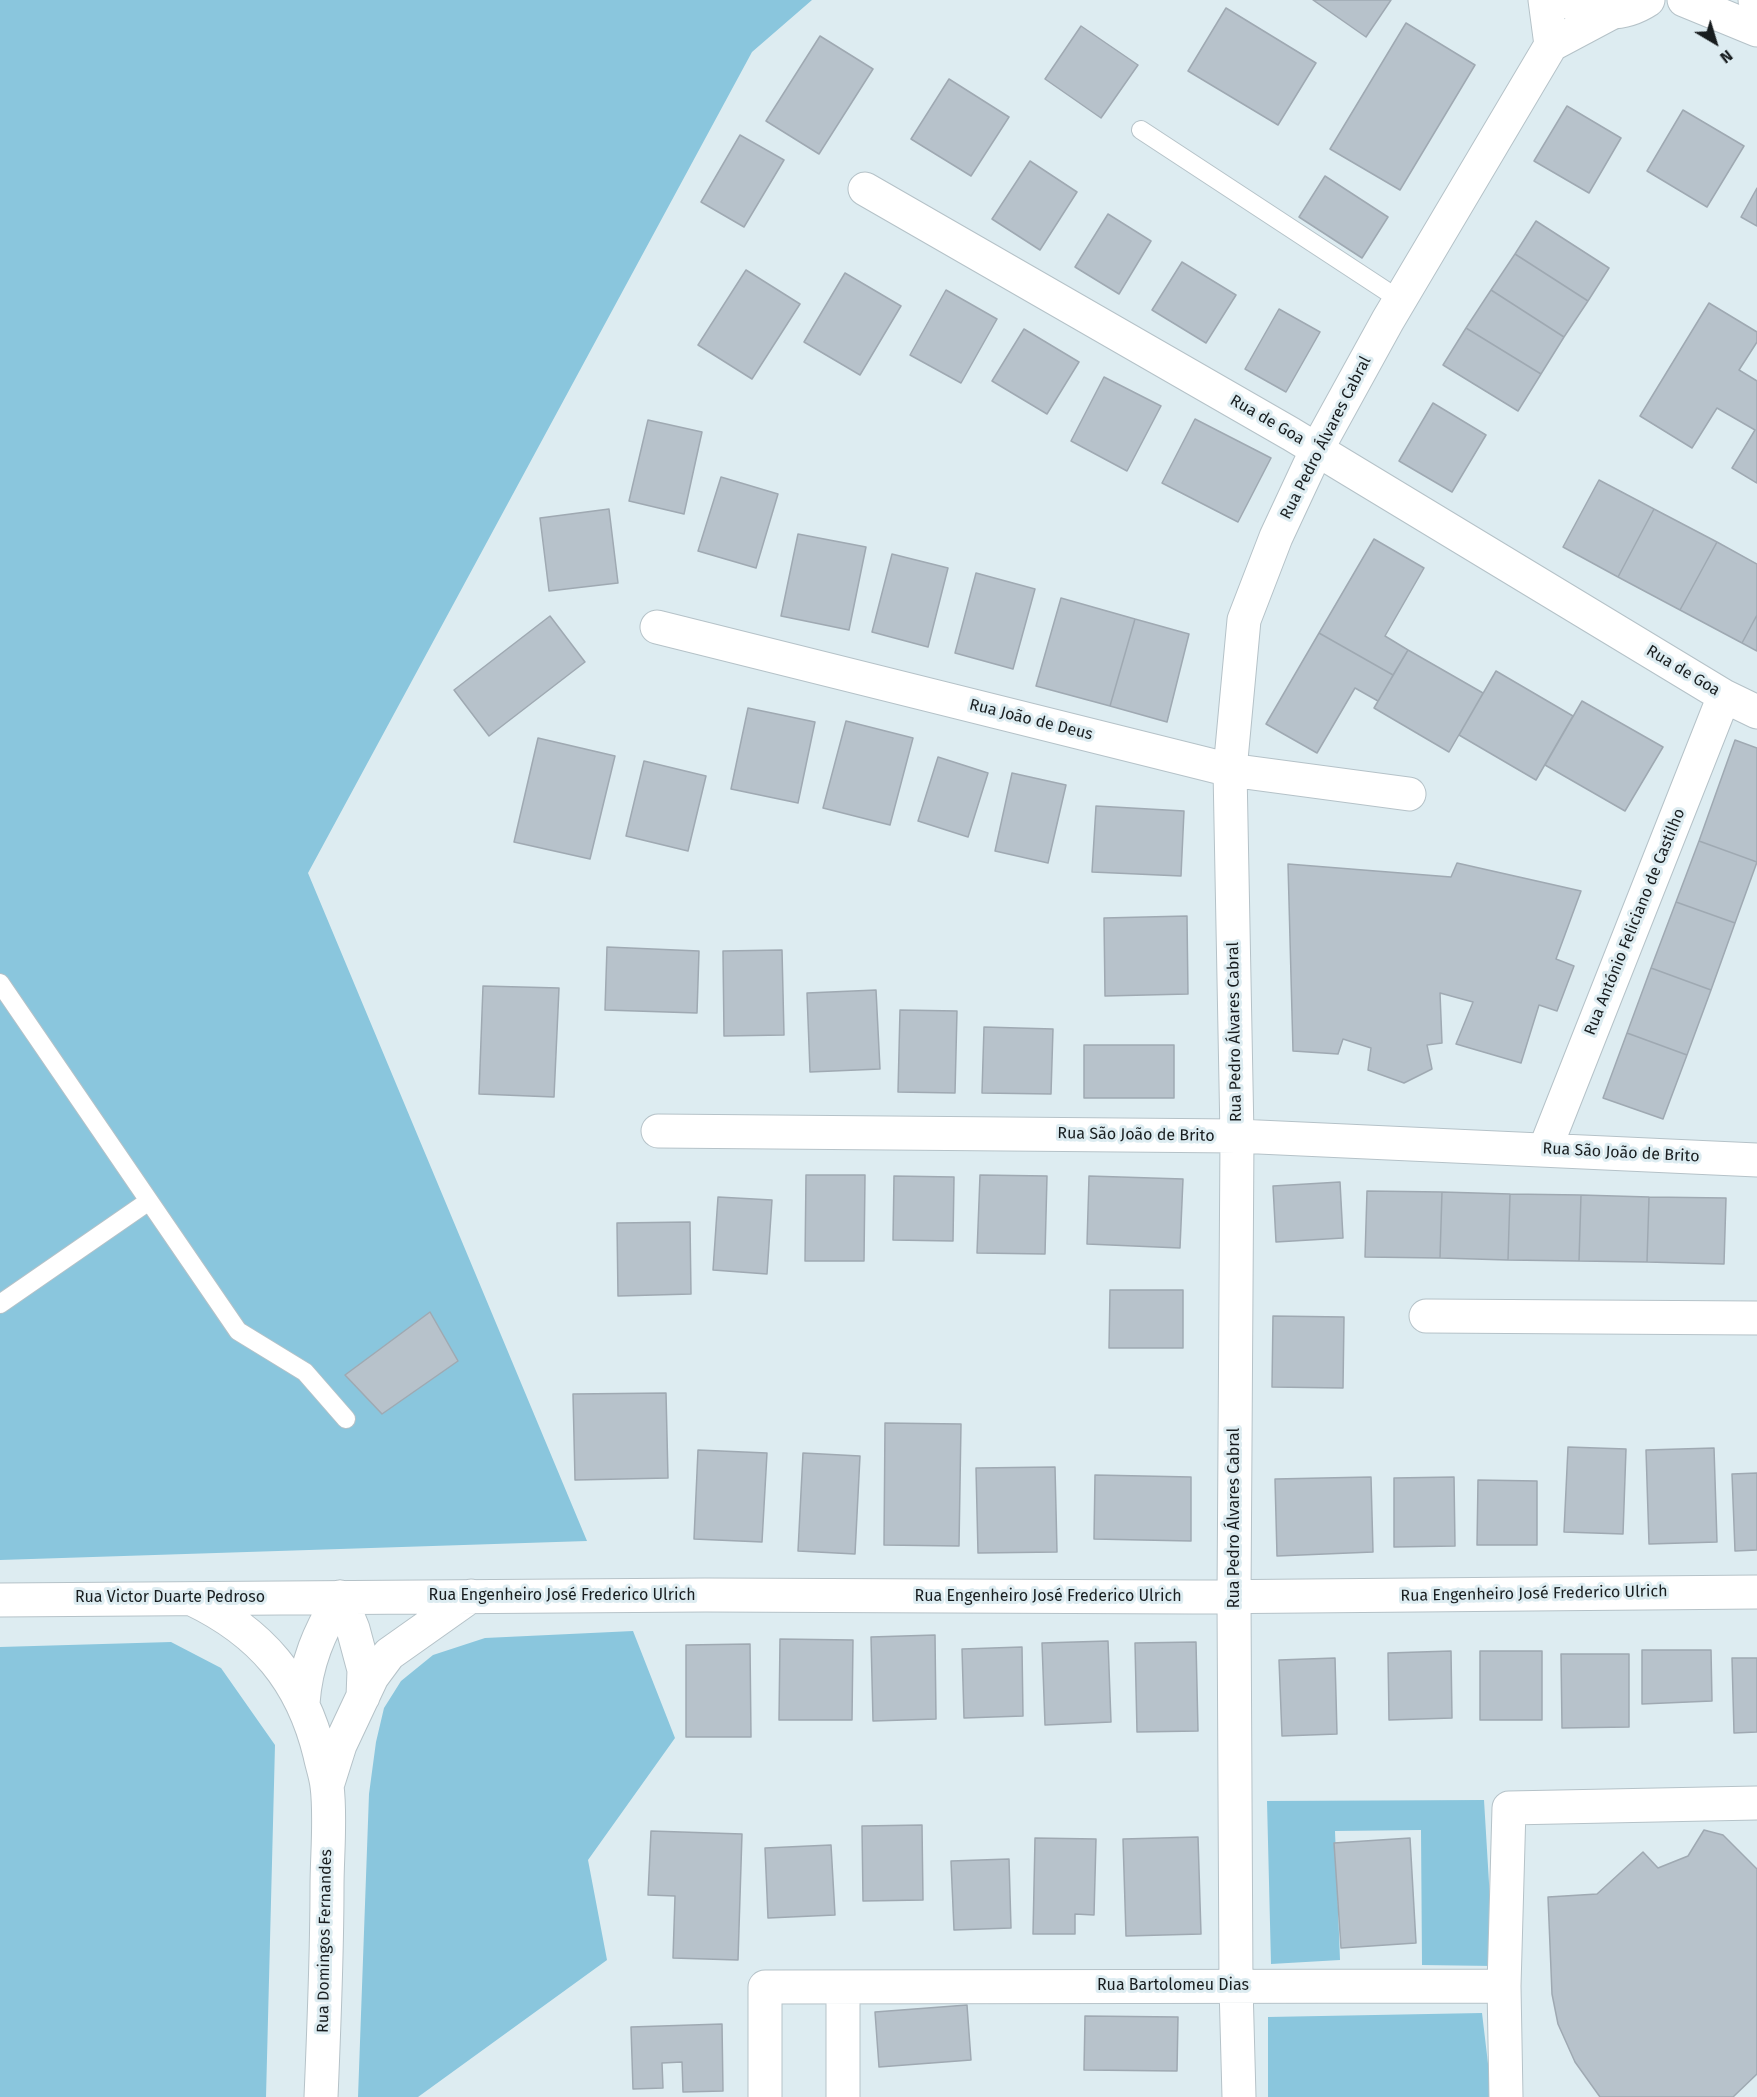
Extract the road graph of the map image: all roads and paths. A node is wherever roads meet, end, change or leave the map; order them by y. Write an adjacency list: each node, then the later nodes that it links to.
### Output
1 (1545, 0): 7 (street)
2 (1563, 0): 5 (street)
3 (1648, 0): 5 (street)
4 (1684, 0): 6 (street)
5 (1613, 12): 7 (street)
6 (1757, 30)
7 (1551, 45): 10 (street, Rua Pedro Álvares Cabral)
8 (1141, 130): 10 (lane)
9 (866, 189): 11 (street, Rua de Goa)
10 (1400, 300): 11 (street, Rua Pedro Álvares Cabral)
11 (1317, 449): 13 (street, Rua de Goa); 15 (street, Rua Pedro Álvares Cabral)
12 (657, 627): 15 (street, Rua João de Deus)
13 (1724, 696): 14 (street, Rua de Goa); 20 (street, Rua António Feliciano de Castilho)
14 (1757, 712)
15 (1230, 770): 16 (street, Rua João de Deus); 19 (street, Rua Pedro Álvares Cabral)
16 (1409, 794)
17 (0, 984): 22 (lane)
18 (658, 1131): 19 (street, Rua São João de Brito)
19 (1237, 1136): 20 (street, Rua São João de Brito); 30 (street, Rua Pedro Álvares Cabral)
20 (1545, 1149): 21 (street, Rua São João de Brito)
21 (1757, 1160)
22 (149, 1201): 23 (lane); 26 (lane)
23 (0, 1304)
24 (1426, 1316): 25 (street)
25 (1757, 1318)
26 (346, 1419)
27 (1757, 1592): 30 (street, Rua Engenheiro José Frederico Ulrich)
28 (471, 1596): 29 (street, Rua Engenheiro José Frederico Ulrich); 30 (street, Rua Engenheiro José Frederico Ulrich); 33 (street, Rua Domingos Fernandes)
29 (339, 1597): 31 (street, Rua Victor Duarte Pedroso); 33 (street, Rua Domingos Fernandes); 34 (street, Rua Domingos Fernandes)
30 (1234, 1597): 37 (street, Rua Pedro Álvares Cabral)
31 (191, 1598): 32 (street, Rua Victor Duarte Pedroso); 34 (street, Rua Domingos Fernandes)
32 (0, 1600)
33 (363, 1697): 35 (street, Rua Domingos Fernandes)
34 (303, 1703): 35 (street, Rua Domingos Fernandes)
35 (327, 1786): 40 (street, Rua Domingos Fernandes)
36 (1757, 1803): 38 (street)
37 (1236, 1986): 38 (street, Rua Bartolomeu Dias); 39 (street, Rua Bartolomeu Dias); 43 (street, Rua Pedro Álvares Cabral)
38 (1504, 1986): 44 (street)
39 (843, 1987): 41 (street, Rua Bartolomeu Dias); 42 (street)
40 (321, 2097)
41 (765, 2097)
42 (843, 2097)
43 (1239, 2097)
44 (1506, 2097)

